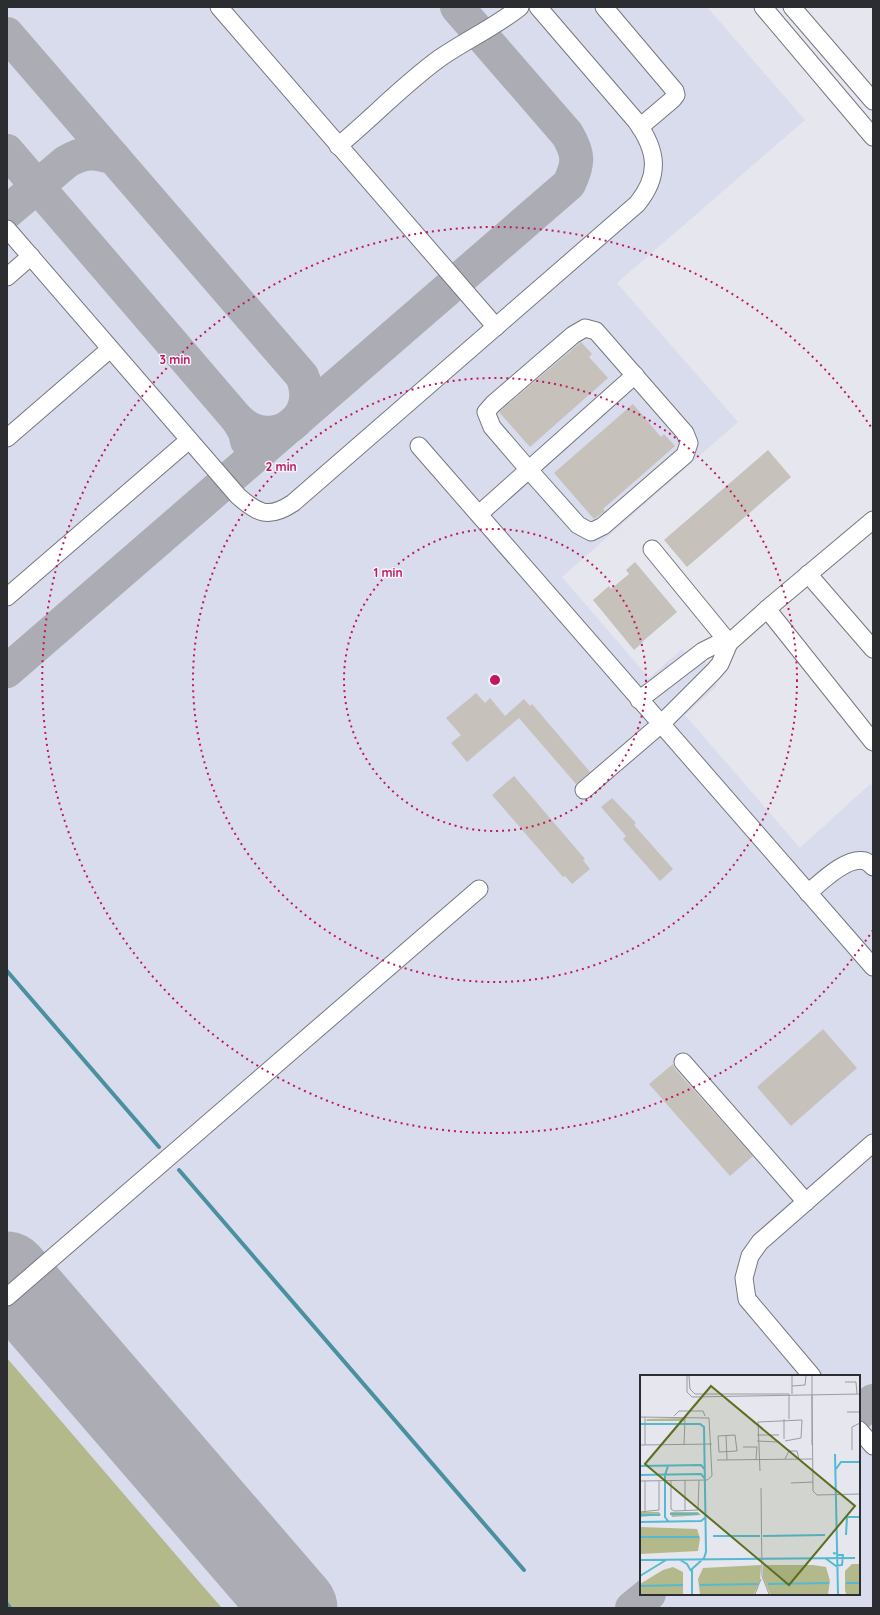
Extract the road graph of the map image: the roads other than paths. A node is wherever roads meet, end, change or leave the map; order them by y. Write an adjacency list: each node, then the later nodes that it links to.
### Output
1 (219, 7): 10 (street)
2 (520, 7): 10 (street)
3 (538, 7): 8 (street)
4 (604, 7): 8 (street)
5 (763, 7): 9 (street)
6 (792, 7): 7 (street)
7 (873, 101)
8 (640, 127): 14 (street)
9 (873, 137)
10 (338, 146): 14 (street)
11 (7, 229): 12 (street)
12 (31, 256): 13 (street); 15 (street)
13 (7, 278)
14 (496, 327): 18 (street)
15 (110, 349): 17 (street); 18 (street)
16 (635, 375): 20 (street); 20 (street); 20 (street)
17 (7, 438)
18 (189, 440): 25 (street)
19 (419, 446): 21 (street)
20 (529, 470): 21 (street)
21 (479, 514): 29 (street)
22 (873, 520): 24 (street)
23 (652, 549): 27 (street)
24 (808, 574): 26 (street); 28 (street)
25 (7, 597)
26 (767, 609): 27 (street); 31 (street)
27 (730, 643): 29 (street); 30 (street)
28 (873, 649)
29 (639, 700): 30 (street)
30 (661, 724): 32 (street); 35 (street)
31 (873, 742)
32 (584, 790)
33 (873, 867): 35 (street)
34 (478, 889): 40 (street)
35 (808, 893): 36 (street)
36 (873, 967)
37 (683, 1062): 39 (street)
38 (873, 1143): 39 (street)
39 (806, 1202): 41 (street)
40 (7, 1297)
41 (811, 1375)
42 (860, 1431): 43 (street)
43 (873, 1446)

